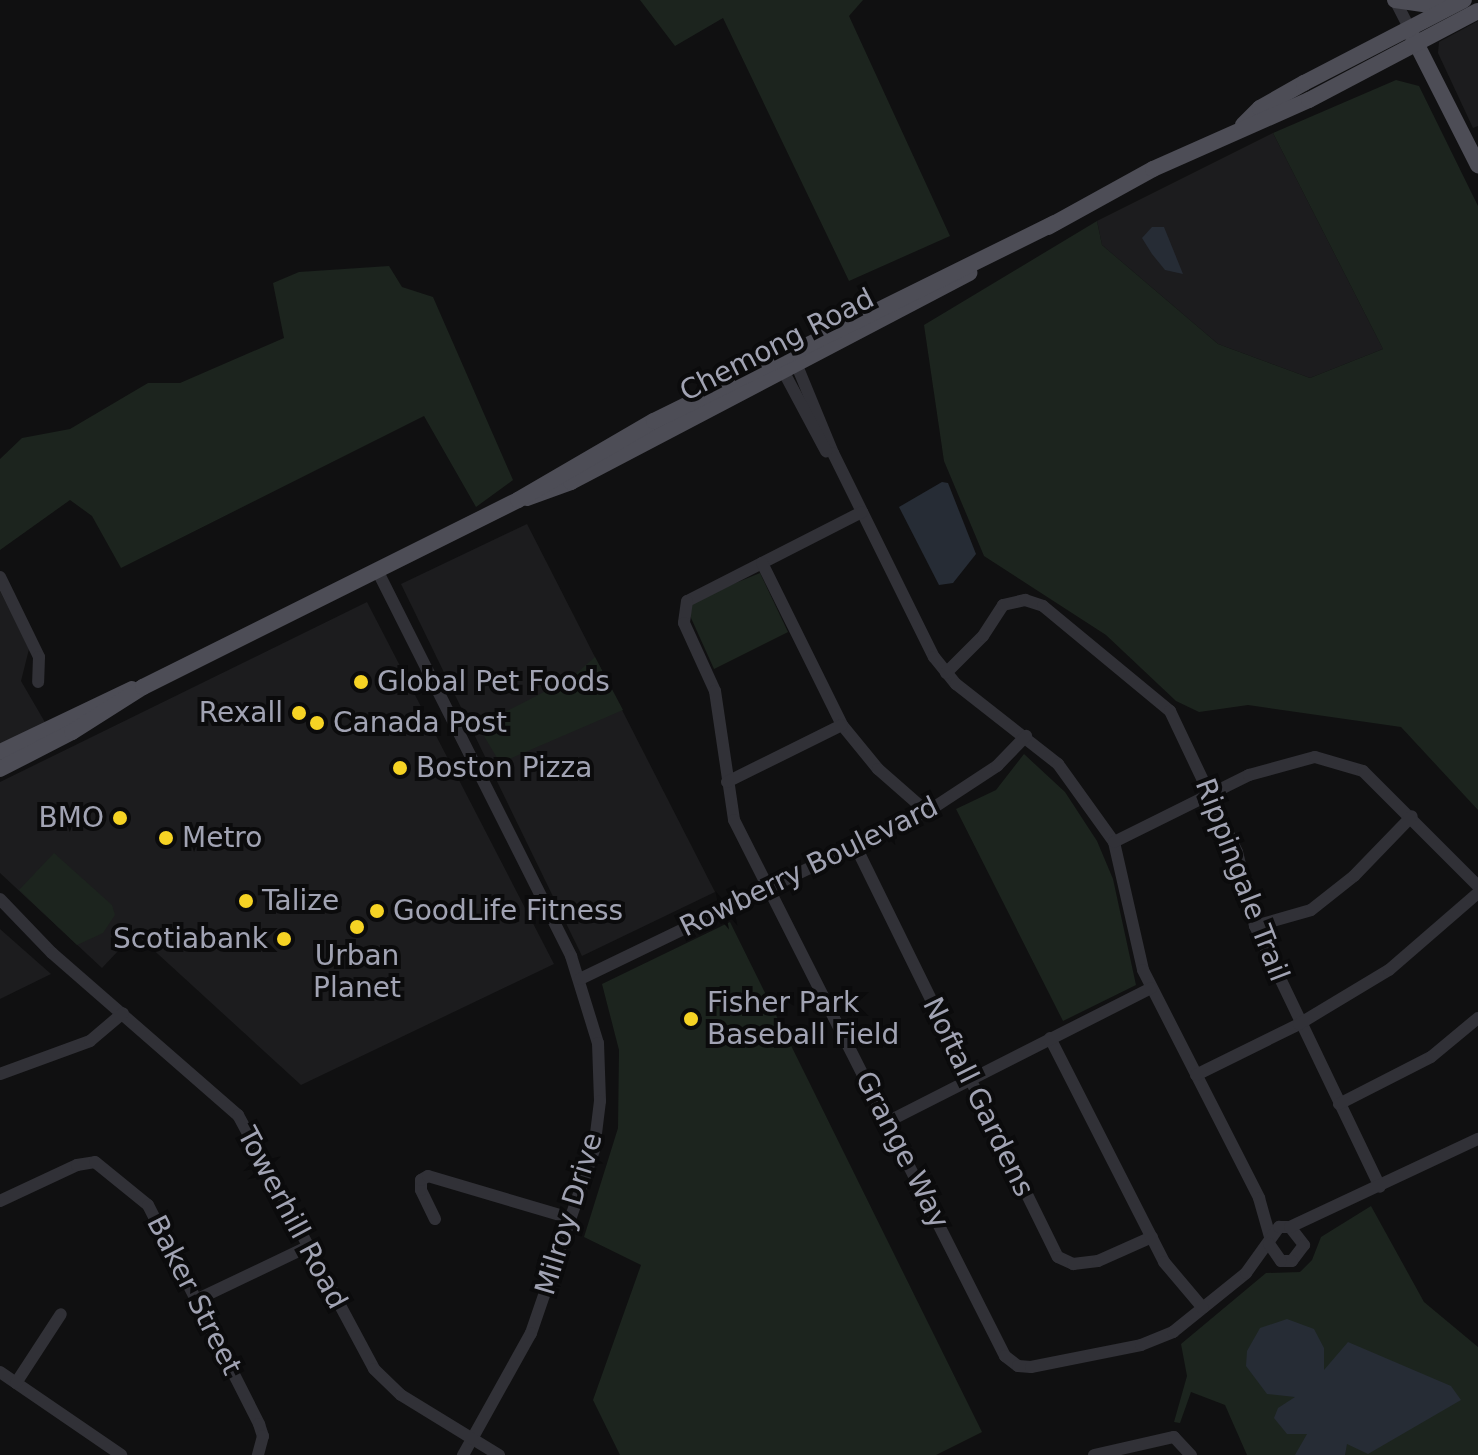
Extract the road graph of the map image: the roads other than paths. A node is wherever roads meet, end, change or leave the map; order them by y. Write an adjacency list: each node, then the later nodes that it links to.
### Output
1 (1395, 0): 2 (main road); 4 (street)
2 (1458, 3): 4 (main road, Chemong Road)
3 (1478, 11): 4 (main road, Chemong Road)
4 (1412, 36): 5 (main road); 6 (main road, Chemong Road)
5 (1478, 165)
6 (787, 362): 7 (street); 9 (main road, Chemong Road)
7 (862, 512): 8 (street, Grange Way); 11 (street)
8 (762, 563): 14 (street); 18 (street, Grange Way)
9 (378, 572): 13 (main road, Chemong Road); 30 (street, Milroy Drive)
10 (0, 577): 12 (street)
11 (946, 673): 15 (street); 19 (street, Rippingale Trail)
12 (38, 682)
13 (143, 687): 16 (main road, Chemong Road); 17 (main road, Chemong Road)
14 (842, 725): 18 (street); 20 (street)
15 (1026, 736): 20 (street, Rowberry Boulevard); 22 (street)
16 (0, 752)
17 (0, 769)
18 (727, 782): 25 (street, Grange Way)
19 (1211, 793): 21 (street); 22 (street); 29 (street, Rippingale Trail)
20 (926, 811): 23 (street, Rowberry Boulevard)
21 (1412, 816): 24 (street); 29 (street)
22 (1114, 842): 31 (street)
23 (855, 845): 25 (street, Rowberry Boulevard); 38 (street, Noftall Gardens)
24 (1478, 886)
25 (769, 887): 30 (street, Rowberry Boulevard); 40 (street, Grange Way)
26 (1478, 893): 34 (street)
27 (0, 899): 28 (street, Towerhill Road)
28 (5, 912): 32 (street, Towerhill Road)
29 (1255, 926): 34 (street, Rippingale Trail)
30 (580, 979): 46 (street, Milroy Drive)
31 (1151, 988): 35 (street); 37 (street)
32 (123, 1013): 36 (street); 52 (street, Towerhill Road)
33 (1478, 1018): 39 (street)
34 (1299, 1024): 37 (street); 39 (street, Rippingale Trail)
35 (1050, 1038): 38 (street); 49 (street)
36 (0, 1074)
37 (1196, 1075): 43 (street)
38 (968, 1079): 40 (street); 49 (street, Noftall Gardens)
39 (1339, 1104): 42 (street, Rippingale Trail)
40 (889, 1121): 56 (street, Grange Way)
41 (1478, 1139): 42 (street, Grange Way)
42 (1380, 1187): 45 (street, Grange Way)
43 (1259, 1198): 48 (street); 50 (street)
44 (0, 1201): 55 (street, Baker Street)
45 (1325, 1214): 48 (street, Grange Way); 51 (street)
46 (570, 1218): 47 (street); 60 (street, Milroy Drive)
47 (435, 1219)
48 (1287, 1227): 50 (street, Grange Way); 51 (street)
49 (1152, 1237): 56 (street)
50 (1270, 1240): 53 (street); 54 (street, Grange Way)
51 (1304, 1245): 53 (street)
52 (309, 1246): 55 (street); 60 (street, Towerhill Road)
53 (1281, 1261): 54 (street, Grange Way)
54 (1249, 1268): 56 (street, Grange Way)
55 (196, 1300): 62 (street, Baker Street)
56 (1203, 1308)
57 (61, 1314): 59 (street)
58 (0, 1372): 59 (street)
59 (16, 1383): 61 (street)
60 (473, 1438): 63 (street, Milroy Drive); 64 (street, Towerhill Road)
61 (121, 1455)
62 (258, 1455)
63 (463, 1455)
64 (499, 1455)
65 (1094, 1455): 66 (street)
66 (1191, 1455)

